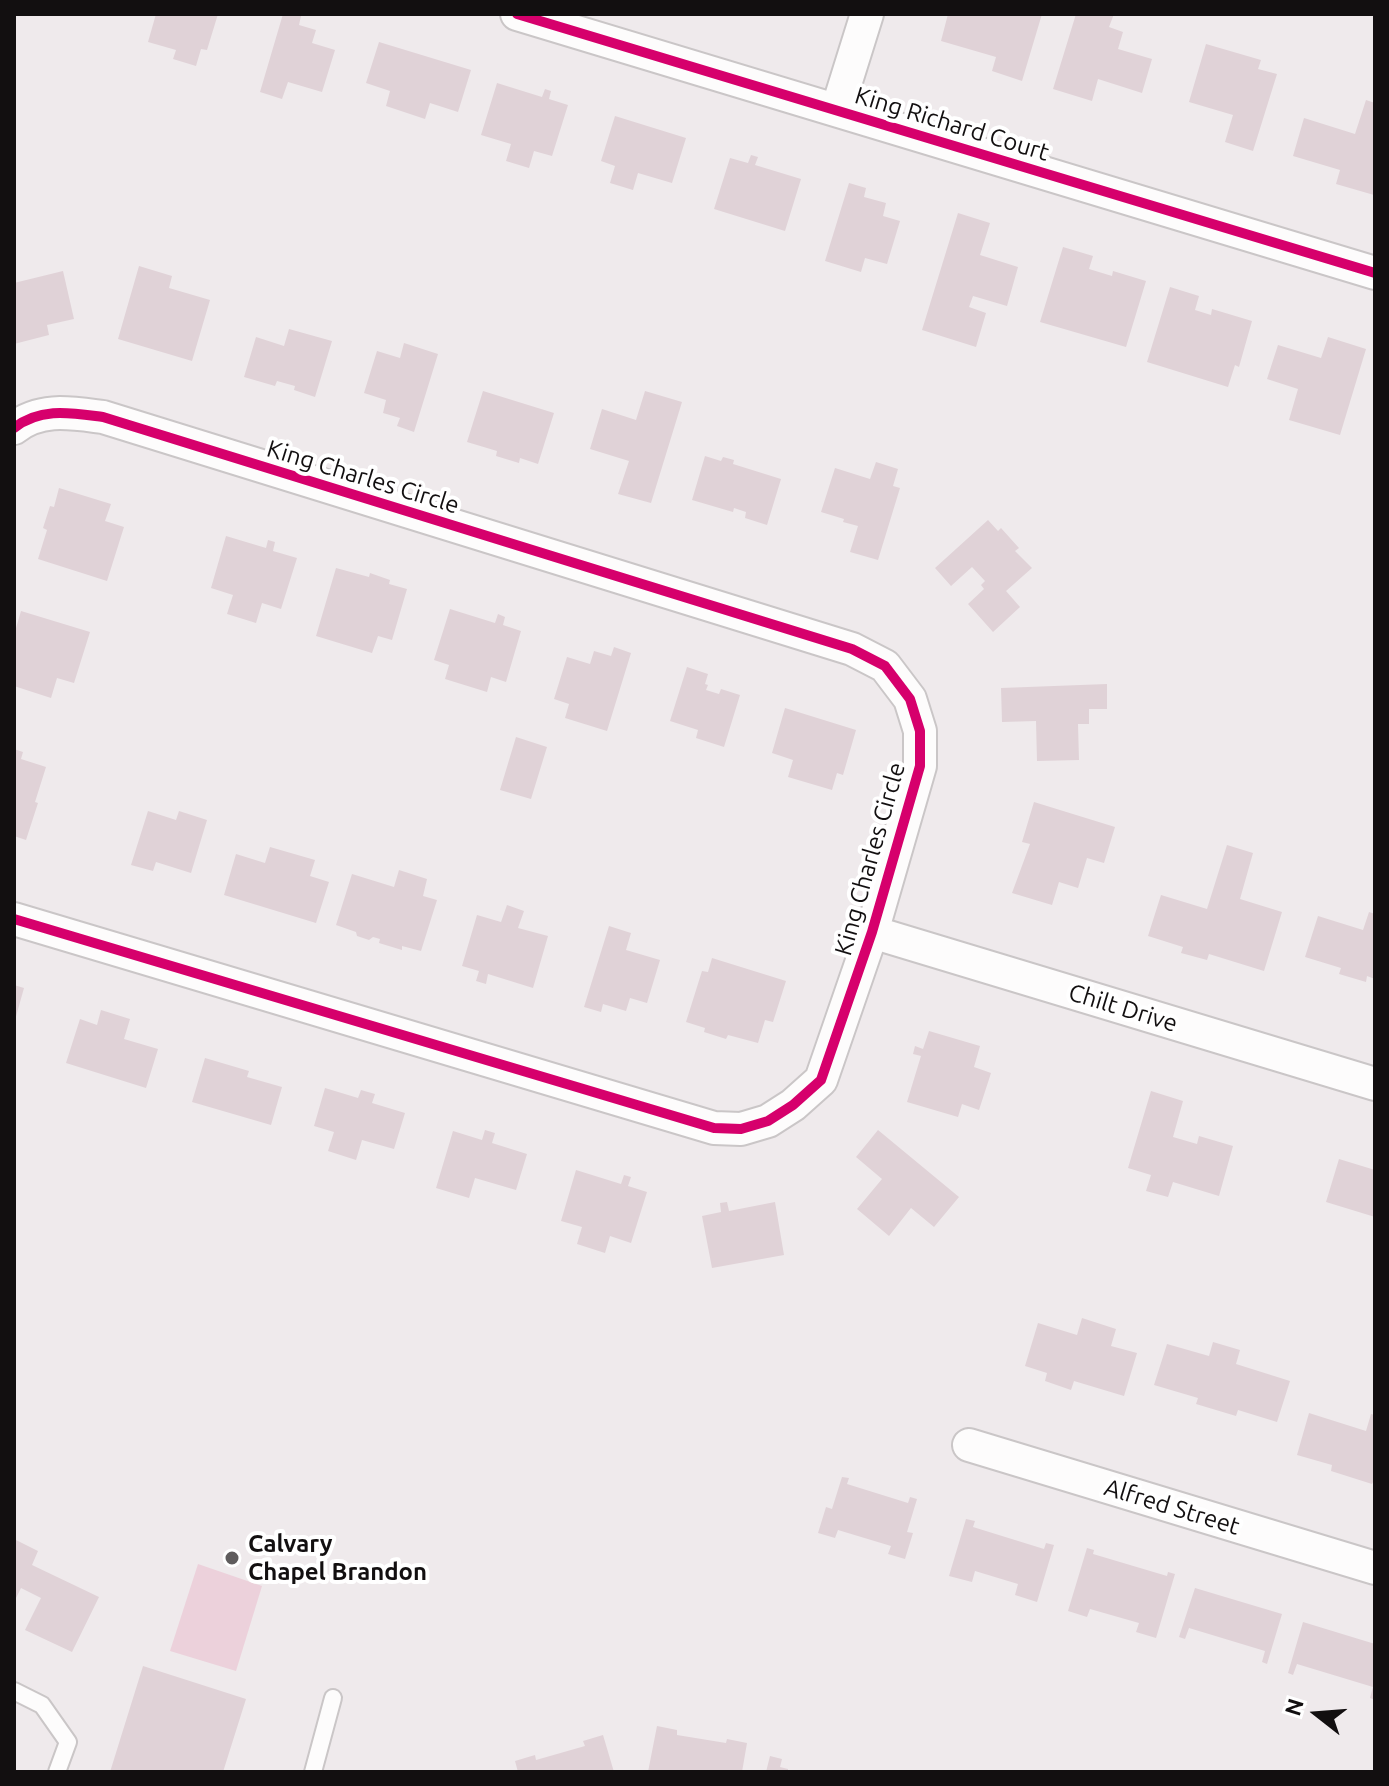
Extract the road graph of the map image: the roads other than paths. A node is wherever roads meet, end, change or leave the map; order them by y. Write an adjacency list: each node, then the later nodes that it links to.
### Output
1 (517, 14): 3 (street, King Richard Court)
2 (867, 14): 3 (street)
3 (837, 110): 4 (street, King Richard Court)
4 (1375, 273)
5 (14, 428): 7 (street, King Charles Circle)
6 (14, 919): 7 (street, King Charles Circle)
7 (872, 932): 8 (street, Chilt Drive)
8 (1375, 1084)
9 (969, 1445): 10 (street, Alfred Street)
10 (1375, 1568)
11 (14, 1691): 13 (lane)
12 (333, 1698): 14 (lane)
13 (57, 1772)
14 (313, 1772)

